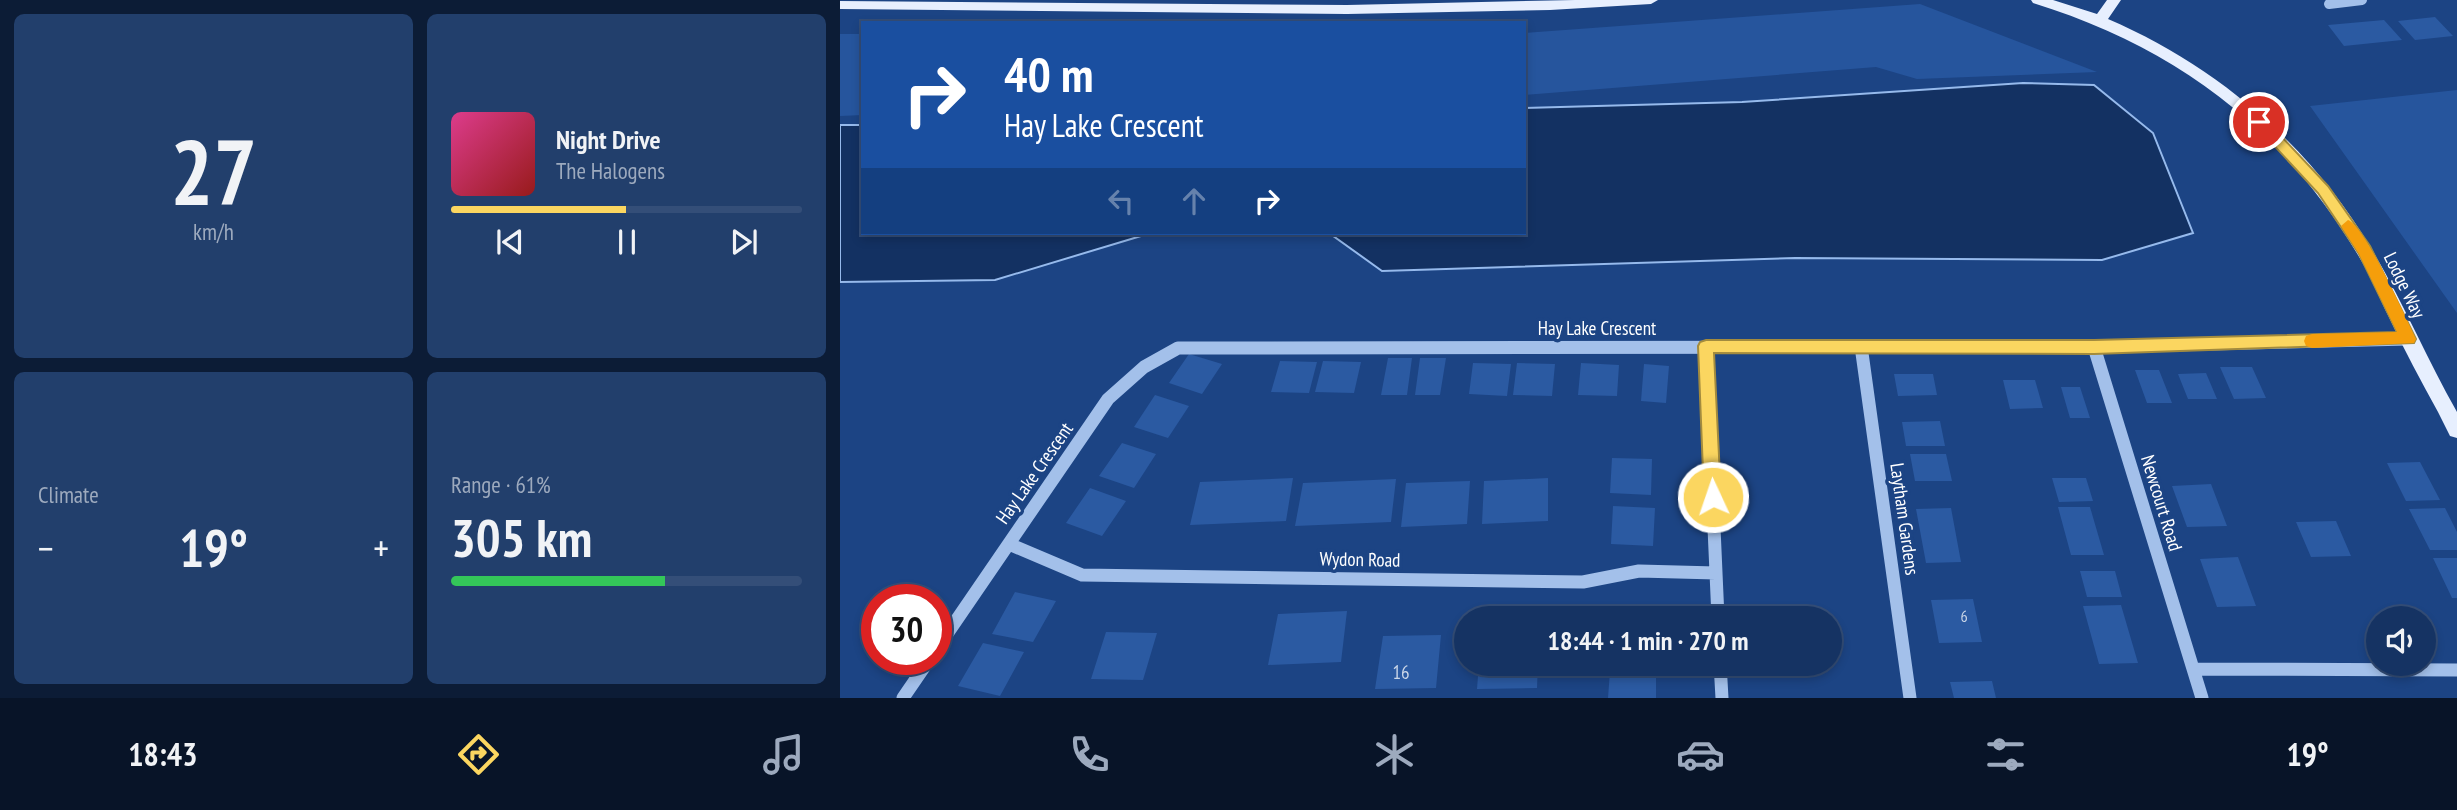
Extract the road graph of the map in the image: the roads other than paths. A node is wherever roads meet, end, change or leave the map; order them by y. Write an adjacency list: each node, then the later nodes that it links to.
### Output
1 (1651, 0): 5 (main road)
2 (2038, 0): 7 (main road, Lodge Way)
3 (2114, 0): 7 (main road)
4 (2363, 0): 6 (street)
5 (840, 5)
6 (2329, 5)
7 (2101, 18): 8 (main road, Lodge Way)
8 (2408, 339): 11 (street, Hay Lake Crescent); 12 (main road, Lodge Way)
9 (1706, 346): 10 (street, Hay Lake Crescent); 13 (street, Hay Lake Crescent); 14 (street)
10 (1861, 346): 11 (street, Hay Lake Crescent); 23 (street, Laytham Gardens)
11 (2094, 347): 17 (street, Newcourt Road)
12 (2457, 430)
13 (1009, 544): 14 (street, Wydon Road); 16 (street, Hay Lake Crescent)
14 (1716, 573): 15 (street)
15 (1717, 606)
16 (952, 627)
17 (2194, 670): 18 (street); 24 (street, Newcourt Road)
18 (2457, 670)
19 (919, 675): 21 (street)
20 (1721, 676): 22 (street)
21 (903, 698)
22 (1722, 698)
23 (1910, 698)
24 (2203, 698)

